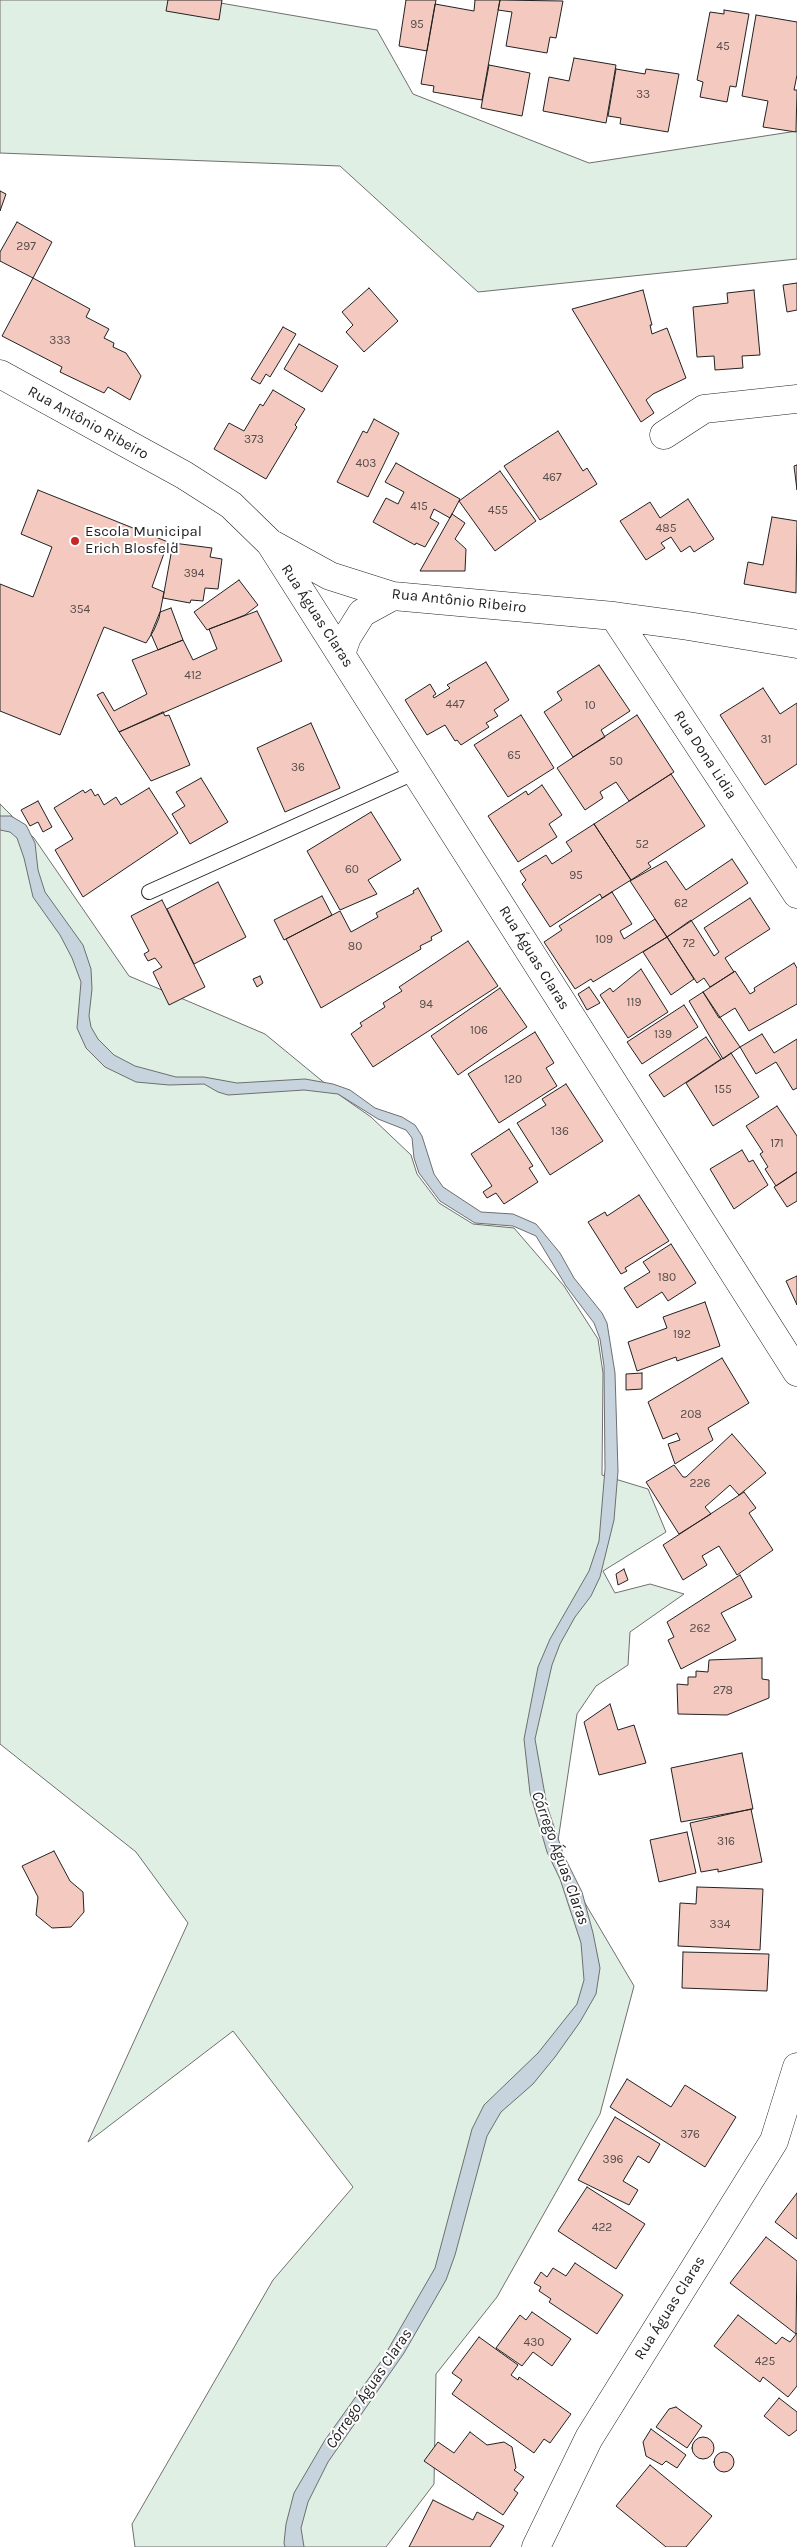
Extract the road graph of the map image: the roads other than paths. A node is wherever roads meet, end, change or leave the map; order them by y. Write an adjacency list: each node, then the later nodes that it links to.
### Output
1 (0, 374): 4 (street, Rua Antônio Ribeiro)
2 (797, 399): 3 (street)
3 (664, 435)
4 (270, 543): 5 (street, Rua Antônio Ribeiro); 8 (street, Rua Águas Claras)
5 (392, 596): 6 (street, Rua Antônio Ribeiro); 8 (street)
6 (614, 616): 7 (street, Rua Antônio Ribeiro); 11 (street, Rua Dona Lidia)
7 (797, 644)
8 (341, 654): 9 (street, Rua Águas Claras)
9 (416, 772): 10 (lane); 12 (street, Rua Águas Claras)
10 (149, 892)
11 (797, 894)
12 (797, 1372)
13 (797, 2067): 14 (street, Rua Águas Claras)
14 (536, 2547)

